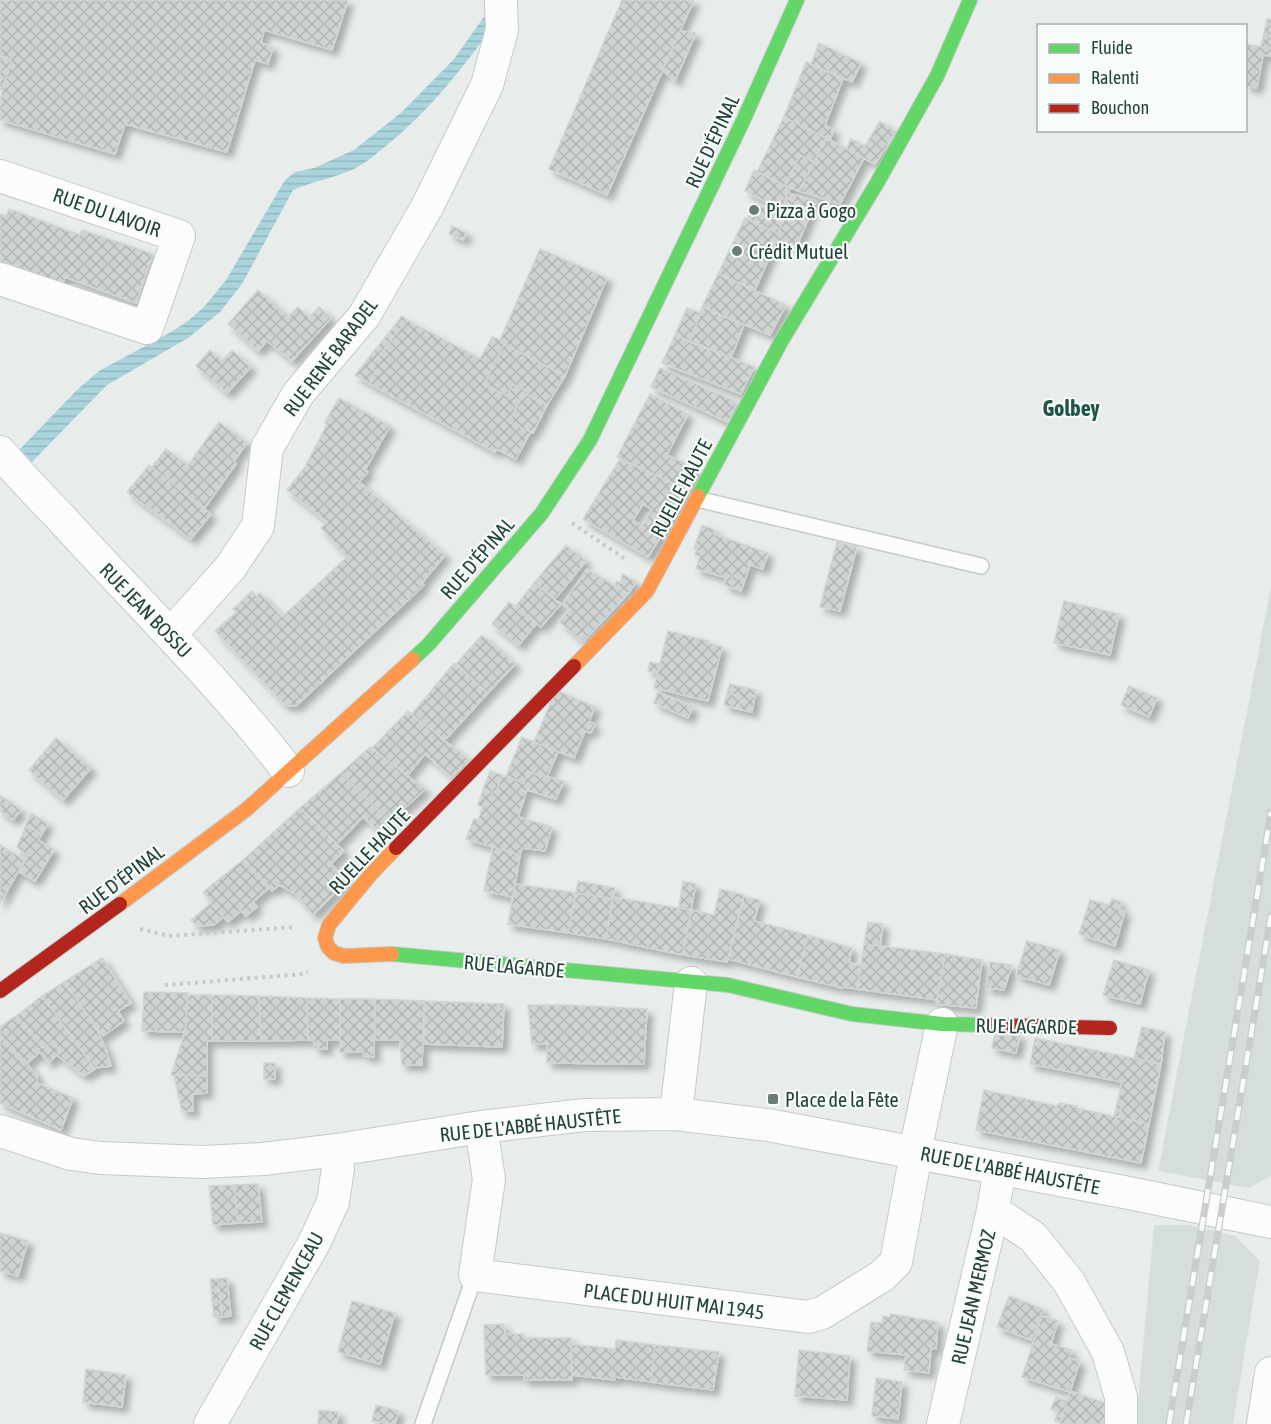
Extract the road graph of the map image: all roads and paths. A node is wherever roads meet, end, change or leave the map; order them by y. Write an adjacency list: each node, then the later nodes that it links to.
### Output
1 (797, 0): 8 (street, RUE D'ÉPINAL)
2 (970, 0): 7 (street, RUELLE HAUTE)
3 (501, 15): 11 (street, RUE RENÉ BARADEL)
4 (0, 176): 5 (street, RUE DU LAVOIR)
5 (0, 279)
6 (0, 452): 11 (street, RUE JEAN BOSSU)
7 (698, 499): 9 (lane); 10 (street, RUELLE HAUTE)
8 (546, 506): 10 (path); 12 (street, RUE D'ÉPINAL)
9 (981, 566)
10 (654, 578): 13 (street, RUELLE HAUTE)
11 (170, 635): 12 (street, RUE JEAN BOSSU)
12 (288, 771): 18 (street, RUE D'ÉPINAL)
13 (329, 925): 14 (path); 15 (street)
14 (169, 936)
15 (338, 956): 16 (street, RUE LAGARDE); 17 (path)
16 (691, 983): 19 (street, RUE LAGARDE); 21 (street)
17 (165, 985)
18 (0, 991)
19 (942, 1024): 20 (street, RUE LAGARDE); 25 (street)
20 (1110, 1028)
21 (676, 1114): 22 (street, RUE DE L'ABBÉ HAUSTÊTE); 25 (street, RUE DE L'ABBÉ HAUSTÊTE)
22 (481, 1127): 24 (street, RUE DE L'ABBÉ HAUSTÊTE); 29 (street)
23 (0, 1131): 24 (street, RUE DE L'ABBÉ HAUSTÊTE)
24 (337, 1150): 31 (street, RUE CLEMENCEAU)
25 (915, 1152): 26 (street, RUE DE L'ABBÉ HAUSTÊTE); 29 (street, PLACE DU HUIT MAI 1945)
26 (1000, 1169): 27 (street, RUE JEAN MERMOZ); 28 (street, RUE DE L'ABBÉ HAUSTÊTE)
27 (992, 1215): 33 (street, RUE JEAN MERMOZ); 34 (street)
28 (1271, 1222)
29 (475, 1275): 32 (lane)
30 (1271, 1373): 35 (street)
31 (210, 1424)
32 (423, 1424)
33 (943, 1424)
34 (1121, 1424)
35 (1263, 1424)

